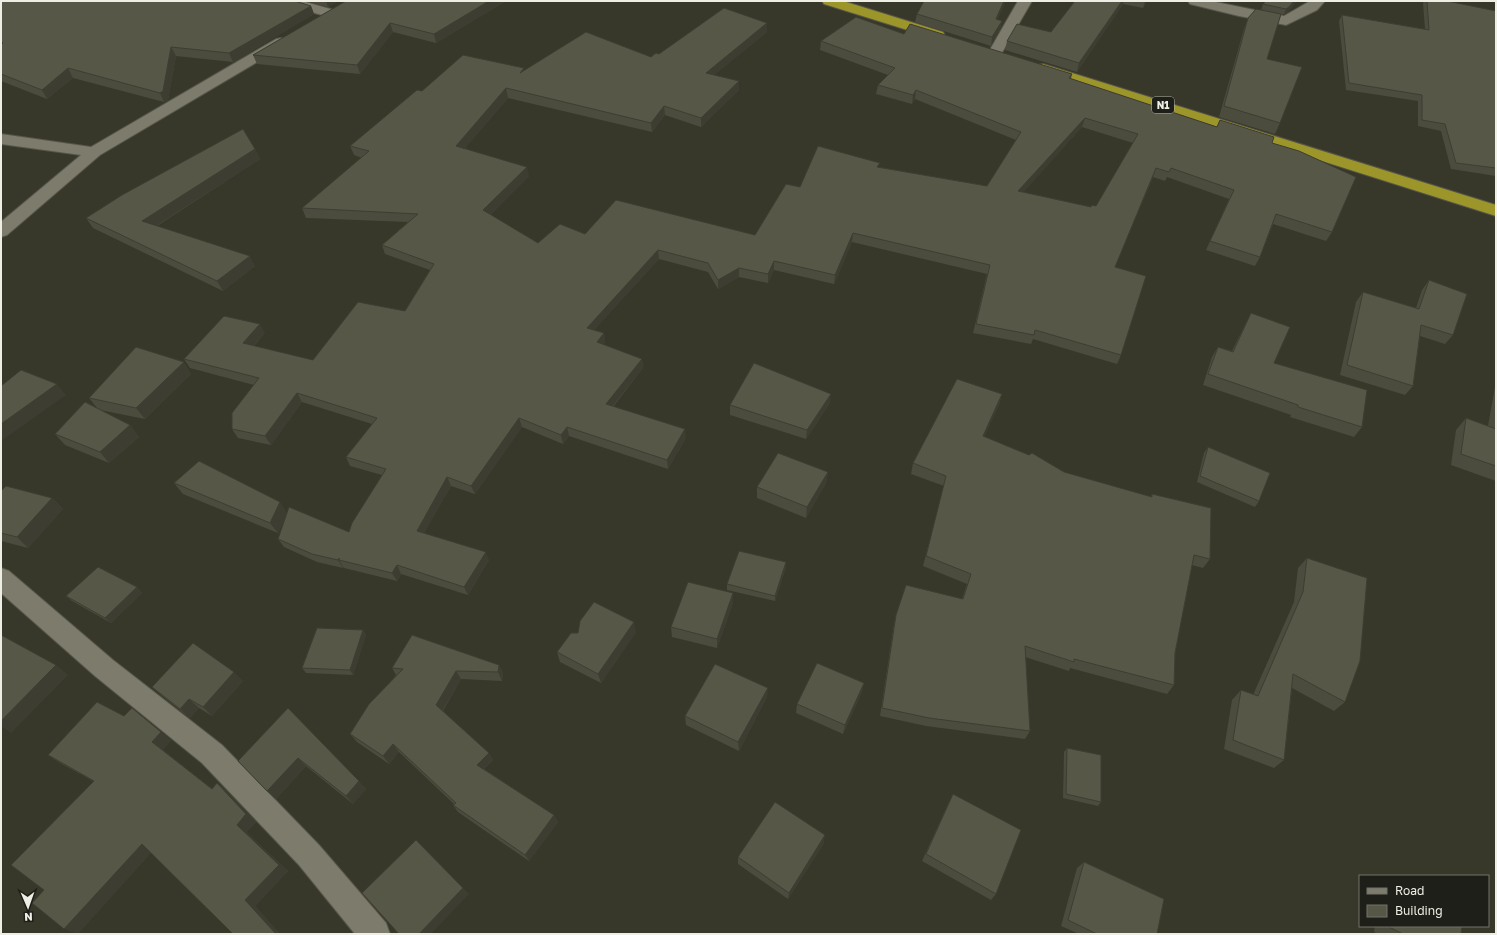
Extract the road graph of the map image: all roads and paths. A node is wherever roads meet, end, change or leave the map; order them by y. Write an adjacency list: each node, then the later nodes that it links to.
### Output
1 (287, 1): 6 (street)
2 (829, 1): 8 (highway)
3 (1025, 1): 10 (street)
4 (1195, 1): 5 (street)
5 (1318, 1)
6 (309, 25)
7 (295, 33): 14 (street)
8 (950, 39)
9 (980, 48): 10 (highway)
10 (995, 53): 11 (highway)
11 (1010, 58)
12 (1033, 65): 15 (highway, N1)
13 (1, 139): 14 (street)
14 (94, 152): 16 (street)
15 (1496, 211)
16 (1, 231)
17 (1, 578): 18 (street)
18 (375, 934)

